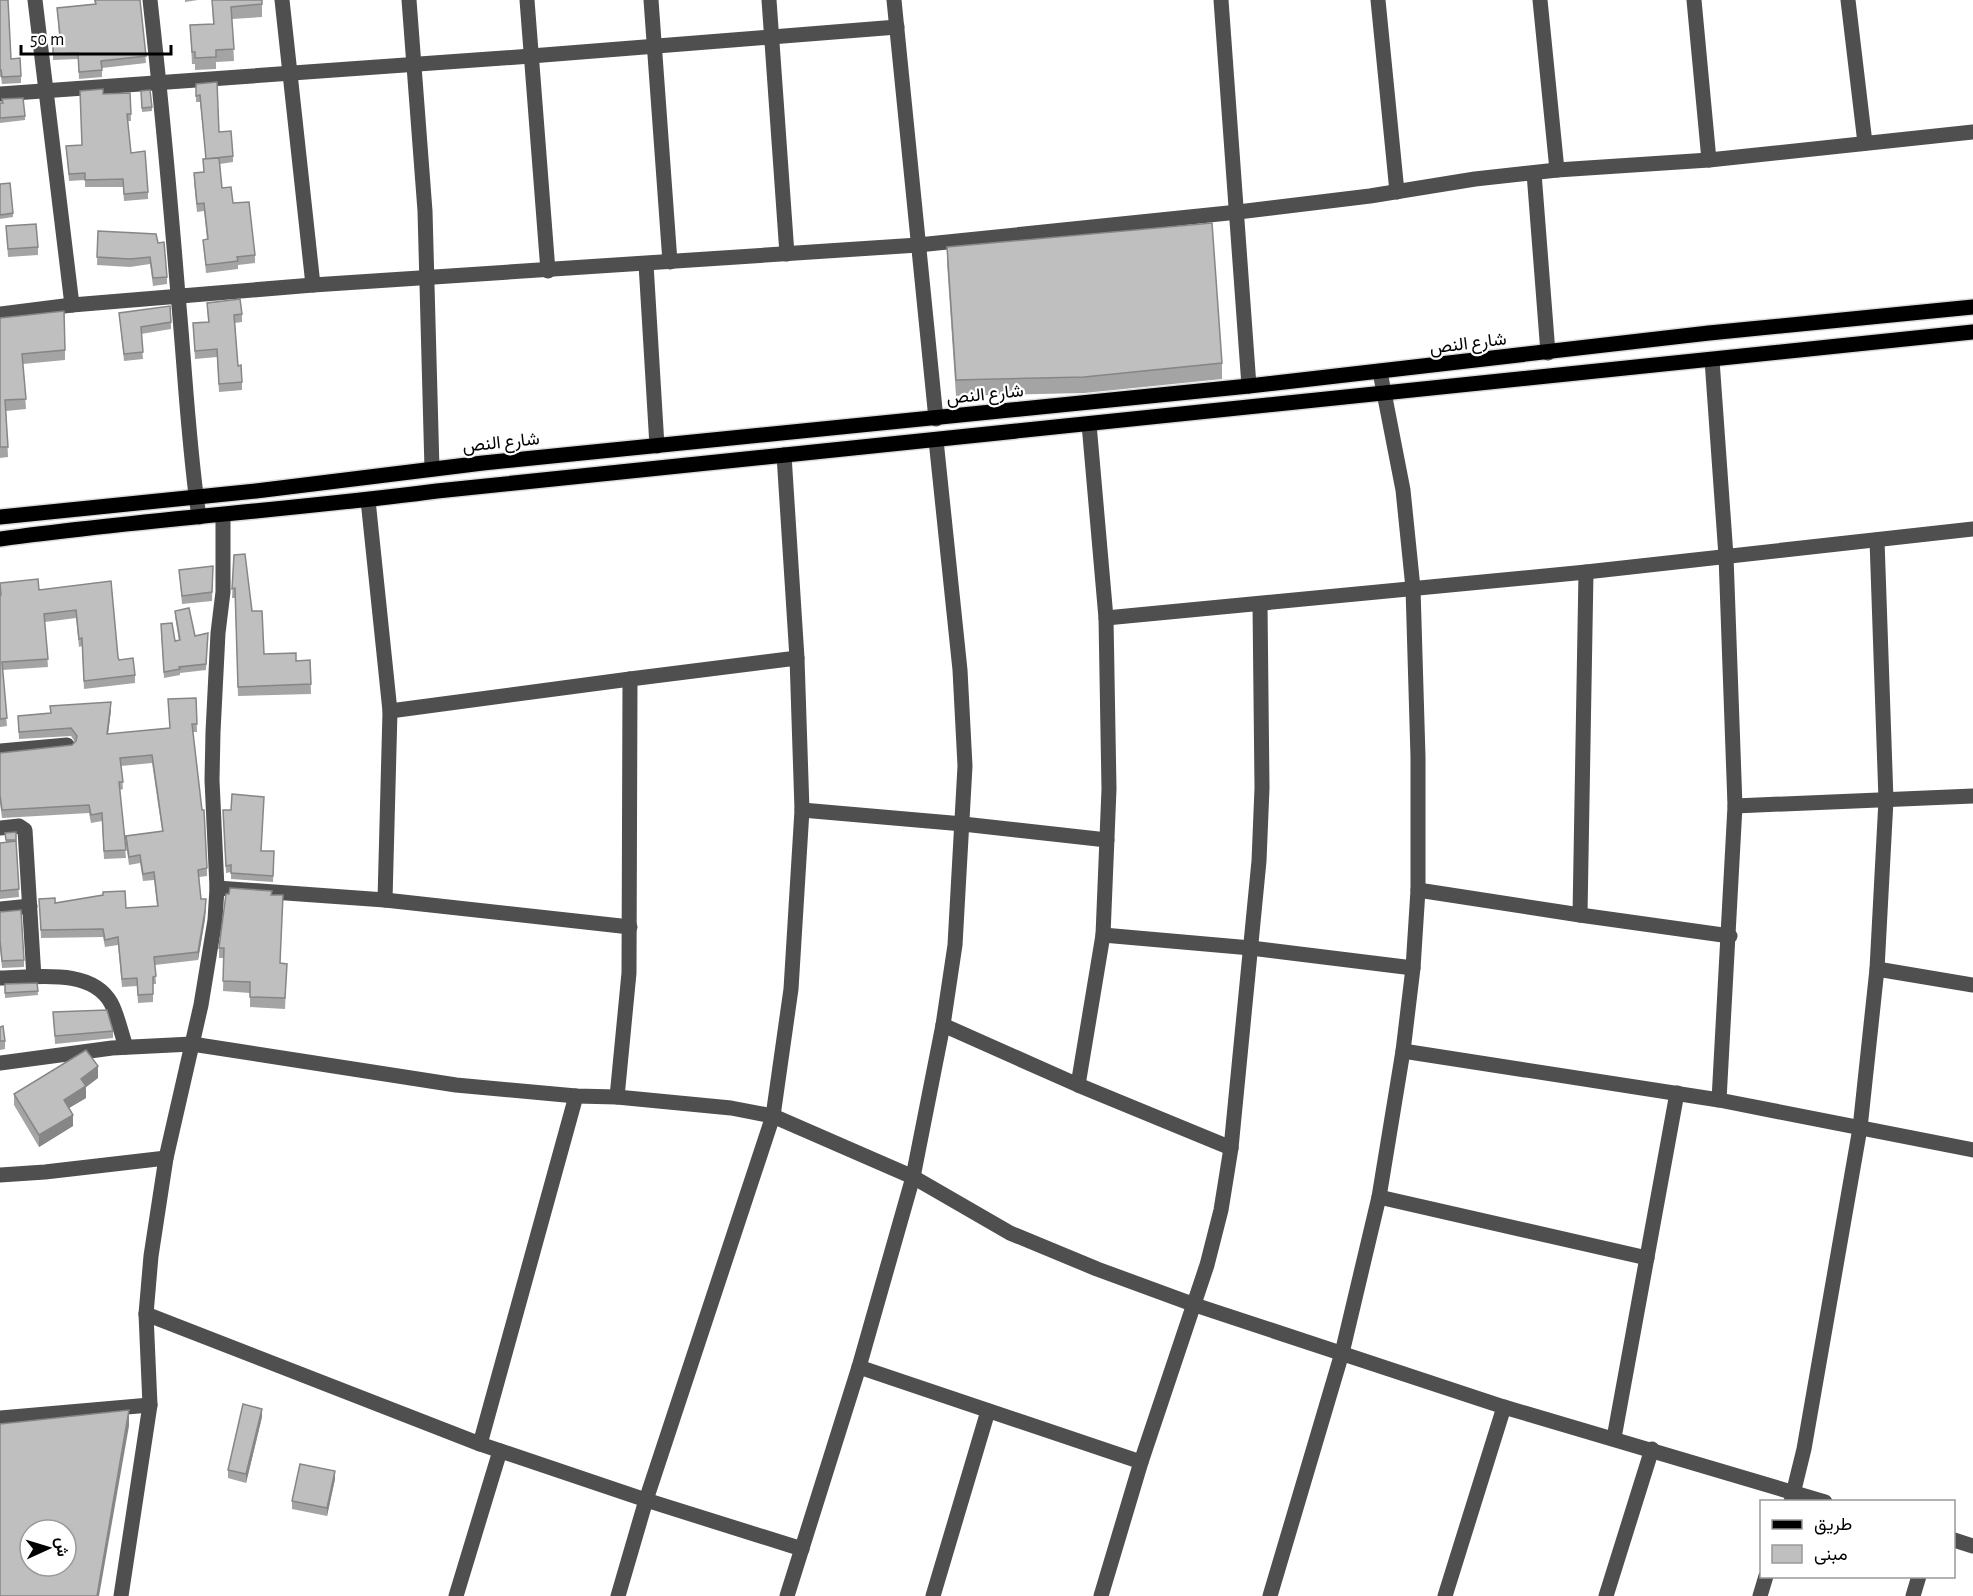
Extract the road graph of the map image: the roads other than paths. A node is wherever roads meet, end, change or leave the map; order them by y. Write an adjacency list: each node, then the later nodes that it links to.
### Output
1 (35, 0): 21 (street)
2 (150, 0): 20 (street)
3 (282, 0): 19 (street)
4 (409, 0): 18 (street)
5 (527, 0): 17 (street)
6 (651, 0): 16 (street)
7 (769, 0): 15 (street)
8 (894, 0): 14 (street)
9 (1221, 0): 29 (street)
10 (1378, 0): 28 (street)
11 (1540, 0): 26 (street)
12 (1694, 0): 25 (street)
13 (1848, 0): 24 (street)
14 (897, 27): 15 (street); 30 (street)
15 (772, 37): 16 (street); 31 (street)
16 (655, 46): 17 (street); 32 (street)
17 (531, 56): 18 (street); 34 (street)
18 (414, 63): 19 (street); 35 (street)
19 (290, 73): 20 (street); 36 (street)
20 (160, 83): 21 (street); 37 (street)
21 (45, 90): 22 (street); 38 (street)
22 (0, 94)
23 (1973, 132): 24 (street)
24 (1865, 143): 25 (street)
25 (1709, 160): 26 (street)
26 (1557, 170): 27 (street)
27 (1534, 173): 28 (street); 42 (street)
28 (1397, 192): 29 (street)
29 (1238, 212): 30 (street); 45 (street)
30 (918, 245): 31 (street); 47 (street)
31 (787, 254): 32 (street)
32 (670, 262): 33 (street)
33 (646, 264): 34 (street); 50 (street)
34 (548, 271): 35 (street)
35 (428, 278): 36 (street); 53 (street)
36 (313, 285): 37 (street)
37 (179, 298): 38 (street); 55 (street)
38 (72, 306): 40 (street)
39 (1973, 307): 42 (main road, شارع النص)
40 (0, 314)
41 (1973, 332): 43 (main road)
42 (1548, 353): 44 (main road, شارع النص)
43 (1712, 360): 46 (main road); 63 (street)
44 (1380, 372): 45 (main road, شارع النص); 46 (street)
45 (1249, 386): 47 (main road, شارع النص)
46 (1384, 393): 48 (main road); 65 (street)
47 (936, 419): 50 (main road, شارع النص)
48 (1089, 424): 49 (main road); 67 (street)
49 (936, 440): 51 (main road); 77 (street)
50 (657, 446): 52 (main road, شارع النص)
51 (784, 455): 54 (main road); 68 (street)
52 (483, 463): 53 (main road, شارع النص); 54 (main road)
53 (432, 469): 55 (main road, شارع النص)
54 (485, 487): 56 (main road)
55 (196, 496): 58 (main road, شارع النص); 59 (street)
56 (368, 500): 57 (main road); 70 (street)
57 (223, 515): 59 (main road); 80 (street)
58 (0, 517)
59 (199, 517): 61 (main road)
60 (1973, 529): 62 (street)
61 (0, 539)
62 (1877, 540): 63 (street); 74 (street)
63 (1726, 556): 64 (street); 75 (street)
64 (1586, 572): 65 (street); 85 (street)
65 (1413, 588): 66 (street); 81 (street)
66 (1260, 604): 67 (street); 89 (street)
67 (1106, 618): 79 (street)
68 (797, 658): 69 (street); 76 (street)
69 (630, 679): 70 (street); 86 (street)
70 (390, 711): 82 (street)
71 (67, 745): 72 (street)
72 (0, 752)
73 (1973, 796): 74 (street)
74 (1886, 800): 75 (street); 91 (street)
75 (1736, 806): 88 (street)
76 (802, 810): 77 (street); 105 (street)
77 (963, 824): 79 (street); 95 (street)
78 (0, 828): 83 (street)
79 (1107, 840): 87 (street)
80 (217, 888): 82 (street); 96 (street)
81 (1418, 890): 85 (street); 90 (street)
82 (385, 900): 86 (street)
83 (30, 906): 84 (street); 93 (street)
84 (0, 909)
85 (1580, 915): 88 (street)
86 (630, 927): 103 (street)
87 (1103, 935): 89 (street); 100 (street)
88 (1730, 936): 104 (street)
89 (1251, 948): 90 (street); 107 (street)
90 (1413, 968): 98 (street)
91 (1877, 969): 94 (street); 106 (street)
92 (0, 978): 93 (street)
93 (34, 978): 97 (street)
94 (1973, 985)
95 (943, 1025): 100 (street); 111 (street)
96 (192, 1044): 97 (street); 102 (street); 109 (street)
97 (126, 1047): 99 (street)
98 (1403, 1052): 101 (street); 112 (street)
99 (0, 1063)
100 (1078, 1085): 107 (street)
101 (1677, 1094): 104 (street); 113 (street)
102 (576, 1096): 103 (street); 123 (street)
103 (617, 1097): 105 (street)
104 (1719, 1100): 106 (street)
105 (773, 1116): 111 (street); 128 (street)
106 (1860, 1128): 108 (street); 127 (street)
107 (1231, 1148): 114 (street)
108 (1973, 1150)
109 (166, 1158): 110 (street); 115 (street)
110 (0, 1171)
111 (913, 1178): 114 (street); 117 (street)
112 (1378, 1197): 113 (street); 116 (street)
113 (1647, 1258): 122 (street)
114 (1195, 1305): 116 (street); 126 (street)
115 (146, 1314): 118 (street); 123 (street)
116 (1342, 1353): 119 (street); 141 (street)
117 (859, 1367): 120 (street); 132 (street)
118 (150, 1405): 121 (street); 135 (street)
119 (1504, 1407): 122 (street); 142 (street)
120 (988, 1412): 126 (street); 139 (street)
121 (0, 1418)
122 (1614, 1438): 124 (street)
123 (480, 1444): 125 (street)
124 (1652, 1449): 127 (street); 143 (street)
125 (500, 1451): 128 (street); 136 (street)
126 (1141, 1462): 140 (street)
127 (1792, 1497): 129 (street)
128 (646, 1500): 132 (street); 137 (street)
129 (1812, 1500)
130 (1955, 1541): 131 (street)
131 (1973, 1546)
132 (802, 1549): 138 (street)
133 (1765, 1578): 144 (street)
134 (1918, 1578): 145 (street)
135 (121, 1596)
136 (456, 1596)
137 (618, 1596)
138 (787, 1596)
139 (933, 1596)
140 (1101, 1596)
141 (1270, 1596)
142 (1445, 1596)
143 (1606, 1596)
144 (1760, 1596)
145 (1913, 1596)

